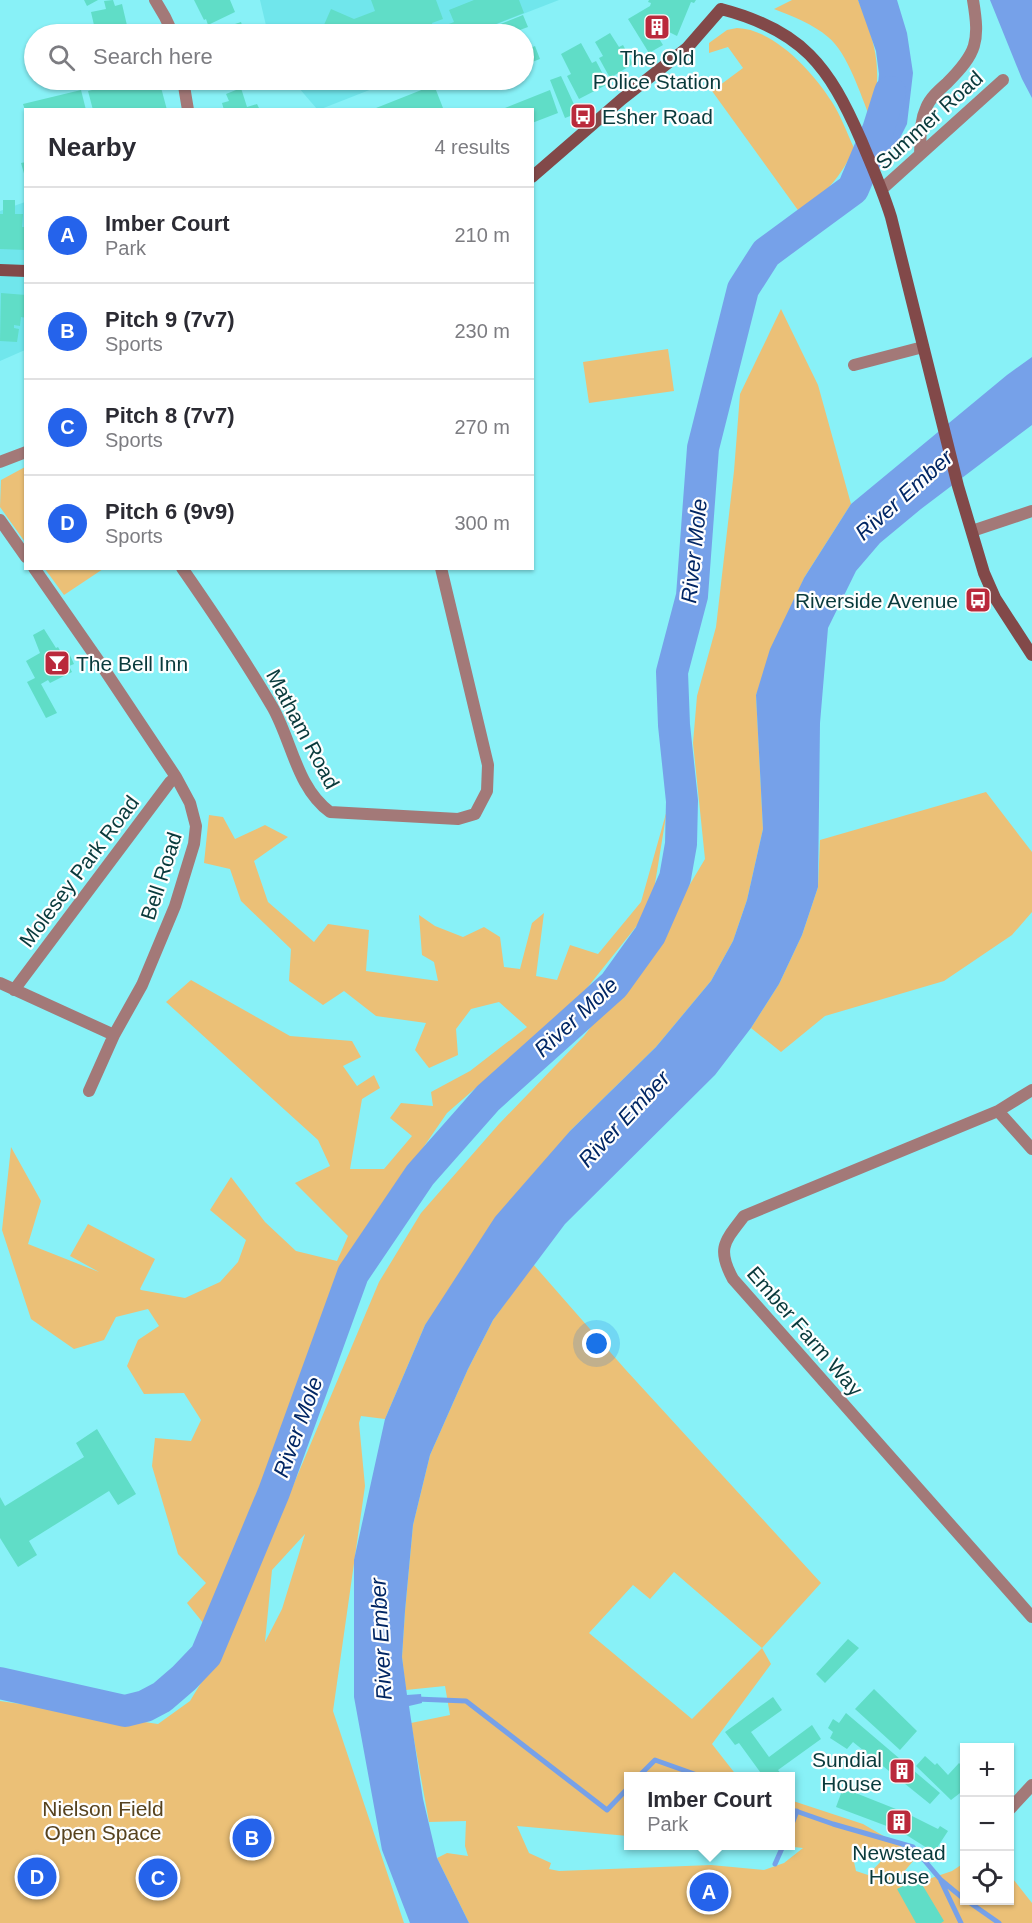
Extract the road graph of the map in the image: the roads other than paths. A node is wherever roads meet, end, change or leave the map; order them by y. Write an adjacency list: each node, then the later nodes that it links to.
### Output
1 (155, 0): 4 (street)
2 (973, 0): 8 (street)
3 (720, 5): 9 (main road); 10 (main road)
4 (168, 24)
5 (1003, 80): 8 (street, Summer Road)
6 (185, 90): 7 (street)
7 (188, 108)
8 (920, 154): 10 (street, Summer Road)
9 (534, 175)
10 (882, 189): 13 (main road)
11 (0, 270): 12 (main road)
12 (24, 271)
13 (923, 347): 14 (street); 19 (main road)
14 (854, 365)
15 (24, 453): 16 (street)
16 (0, 462)
17 (1032, 511): 19 (street)
18 (0, 520): 20 (street)
19 (972, 531): 24 (main road)
20 (24, 554)
21 (35, 570): 25 (street, Bell Road)
22 (183, 570): 23 (street, Matham Road)
23 (441, 570)
24 (1032, 655)
25 (176, 777): 27 (street, Molesey Park Road); 28 (street, Bell Road)
26 (1, 984): 27 (street)
27 (15, 990): 28 (street)
28 (114, 1035): 30 (street, Bell Road)
29 (1032, 1090): 31 (street, Ember Farm Way)
30 (89, 1091)
31 (998, 1111): 32 (street); 33 (street, Ember Farm Way)
32 (1032, 1149)
33 (1032, 1617)
34 (1032, 1785): 35 (street)
35 (1014, 1805)

